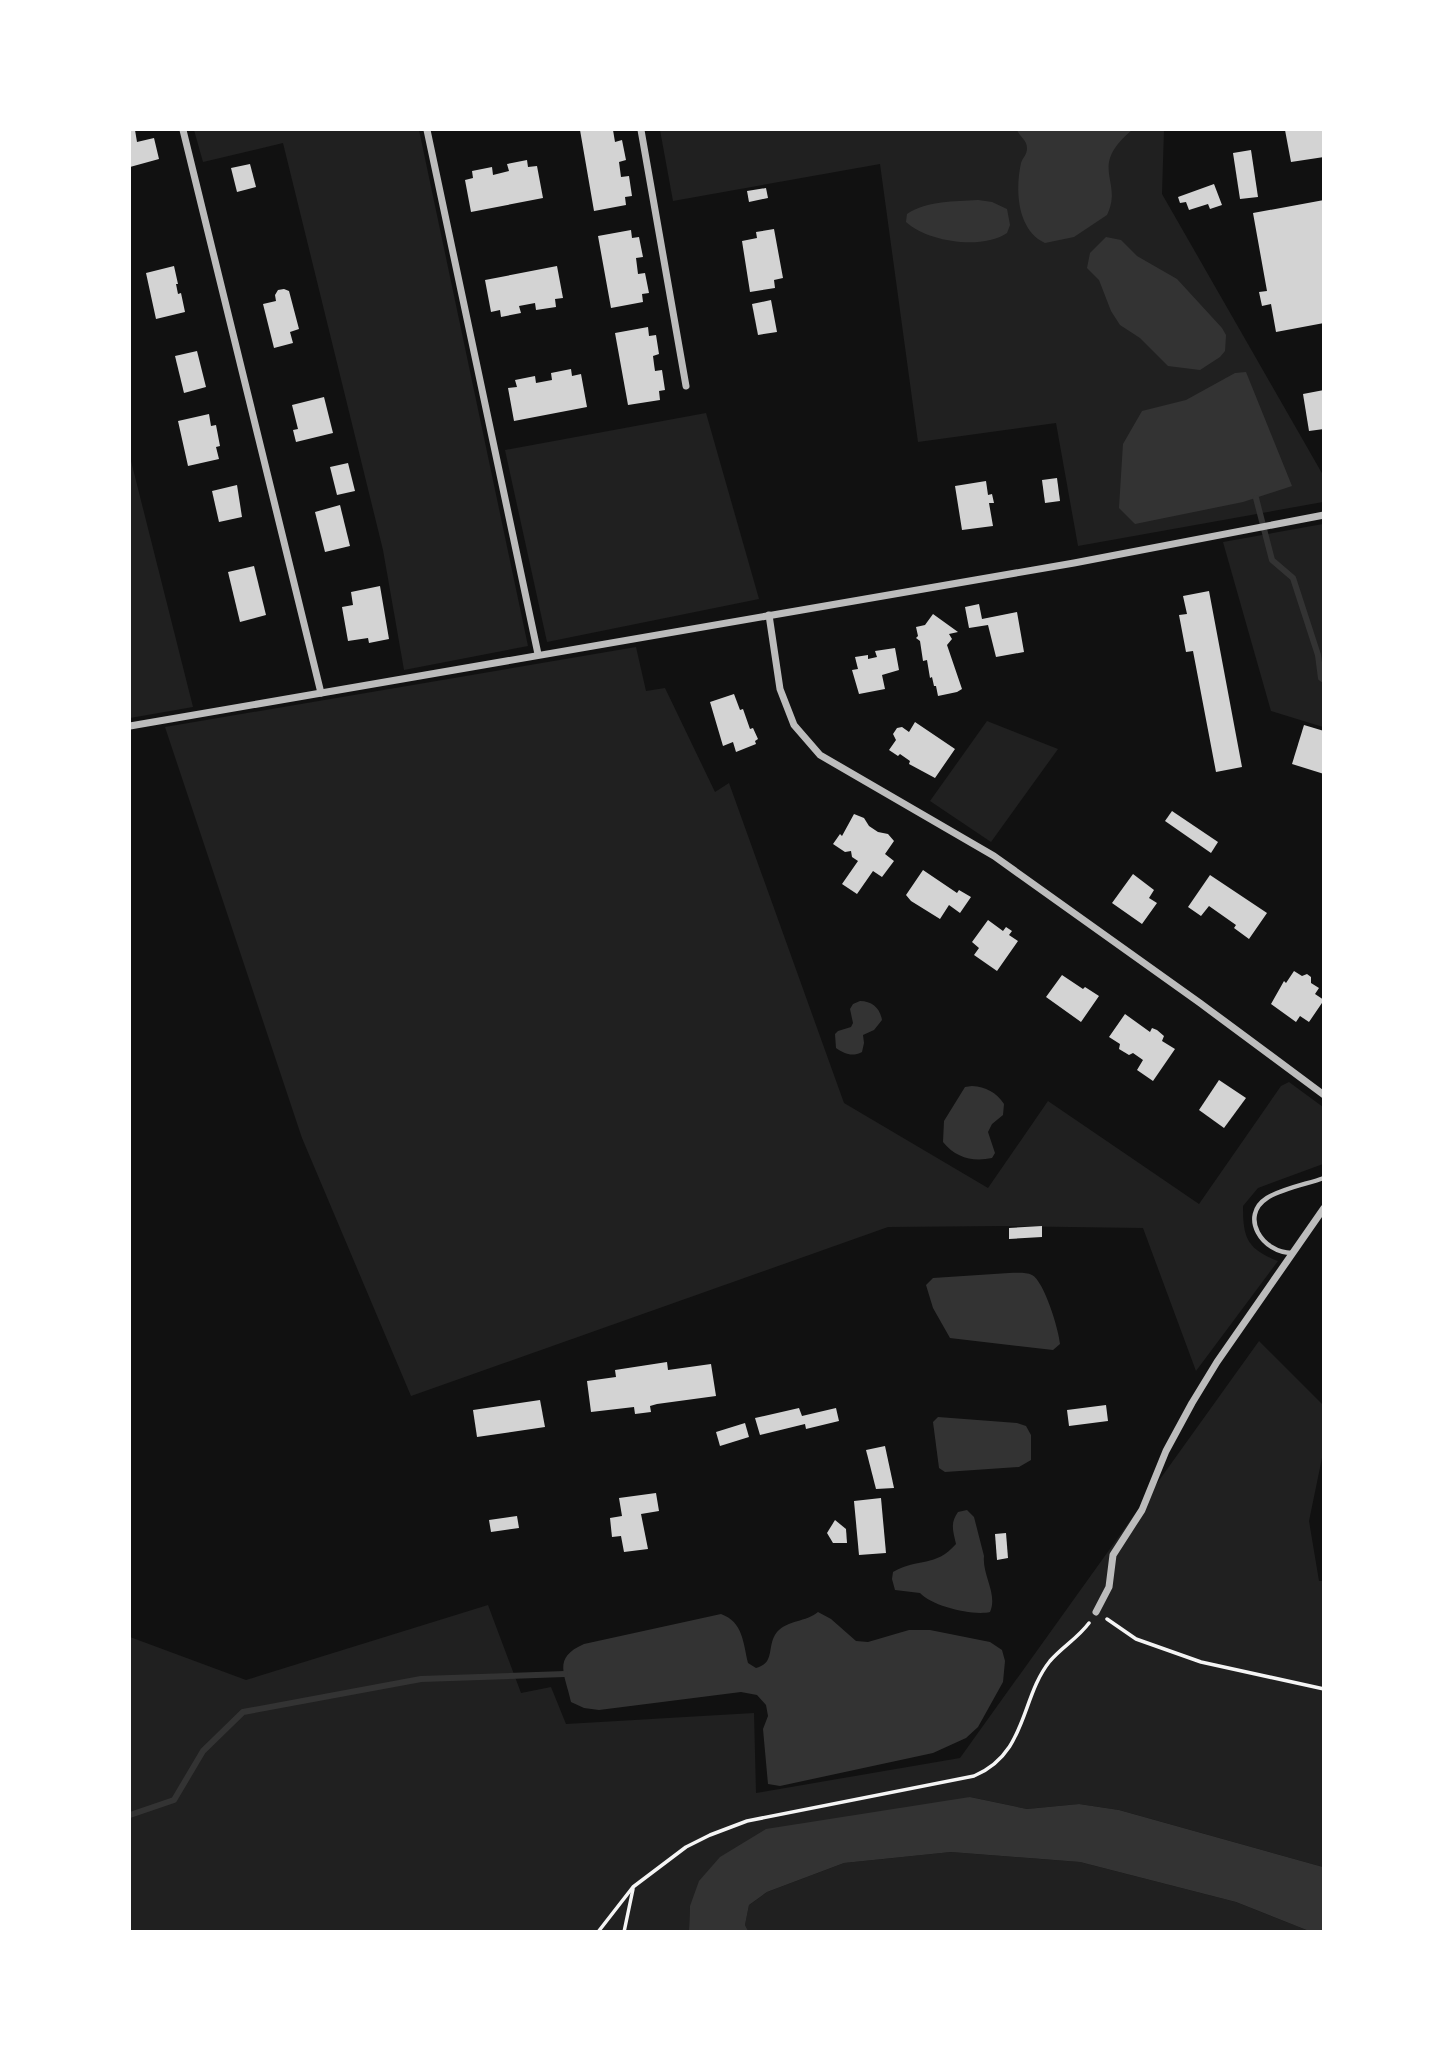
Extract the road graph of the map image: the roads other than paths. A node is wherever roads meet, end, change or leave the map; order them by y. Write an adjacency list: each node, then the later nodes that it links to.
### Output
1 (183, 130): 8 (street)
2 (427, 130): 7 (street)
3 (641, 130): 4 (street)
4 (686, 386)
5 (1324, 515): 6 (street)
6 (769, 615): 7 (street); 10 (street)
7 (538, 654): 8 (street)
8 (321, 693): 9 (street)
9 (130, 726)
10 (1324, 1096)
11 (1324, 1178): 13 (lane)
12 (1324, 1208): 13 (street)
13 (1294, 1252): 14 (street)
14 (1096, 1612)

